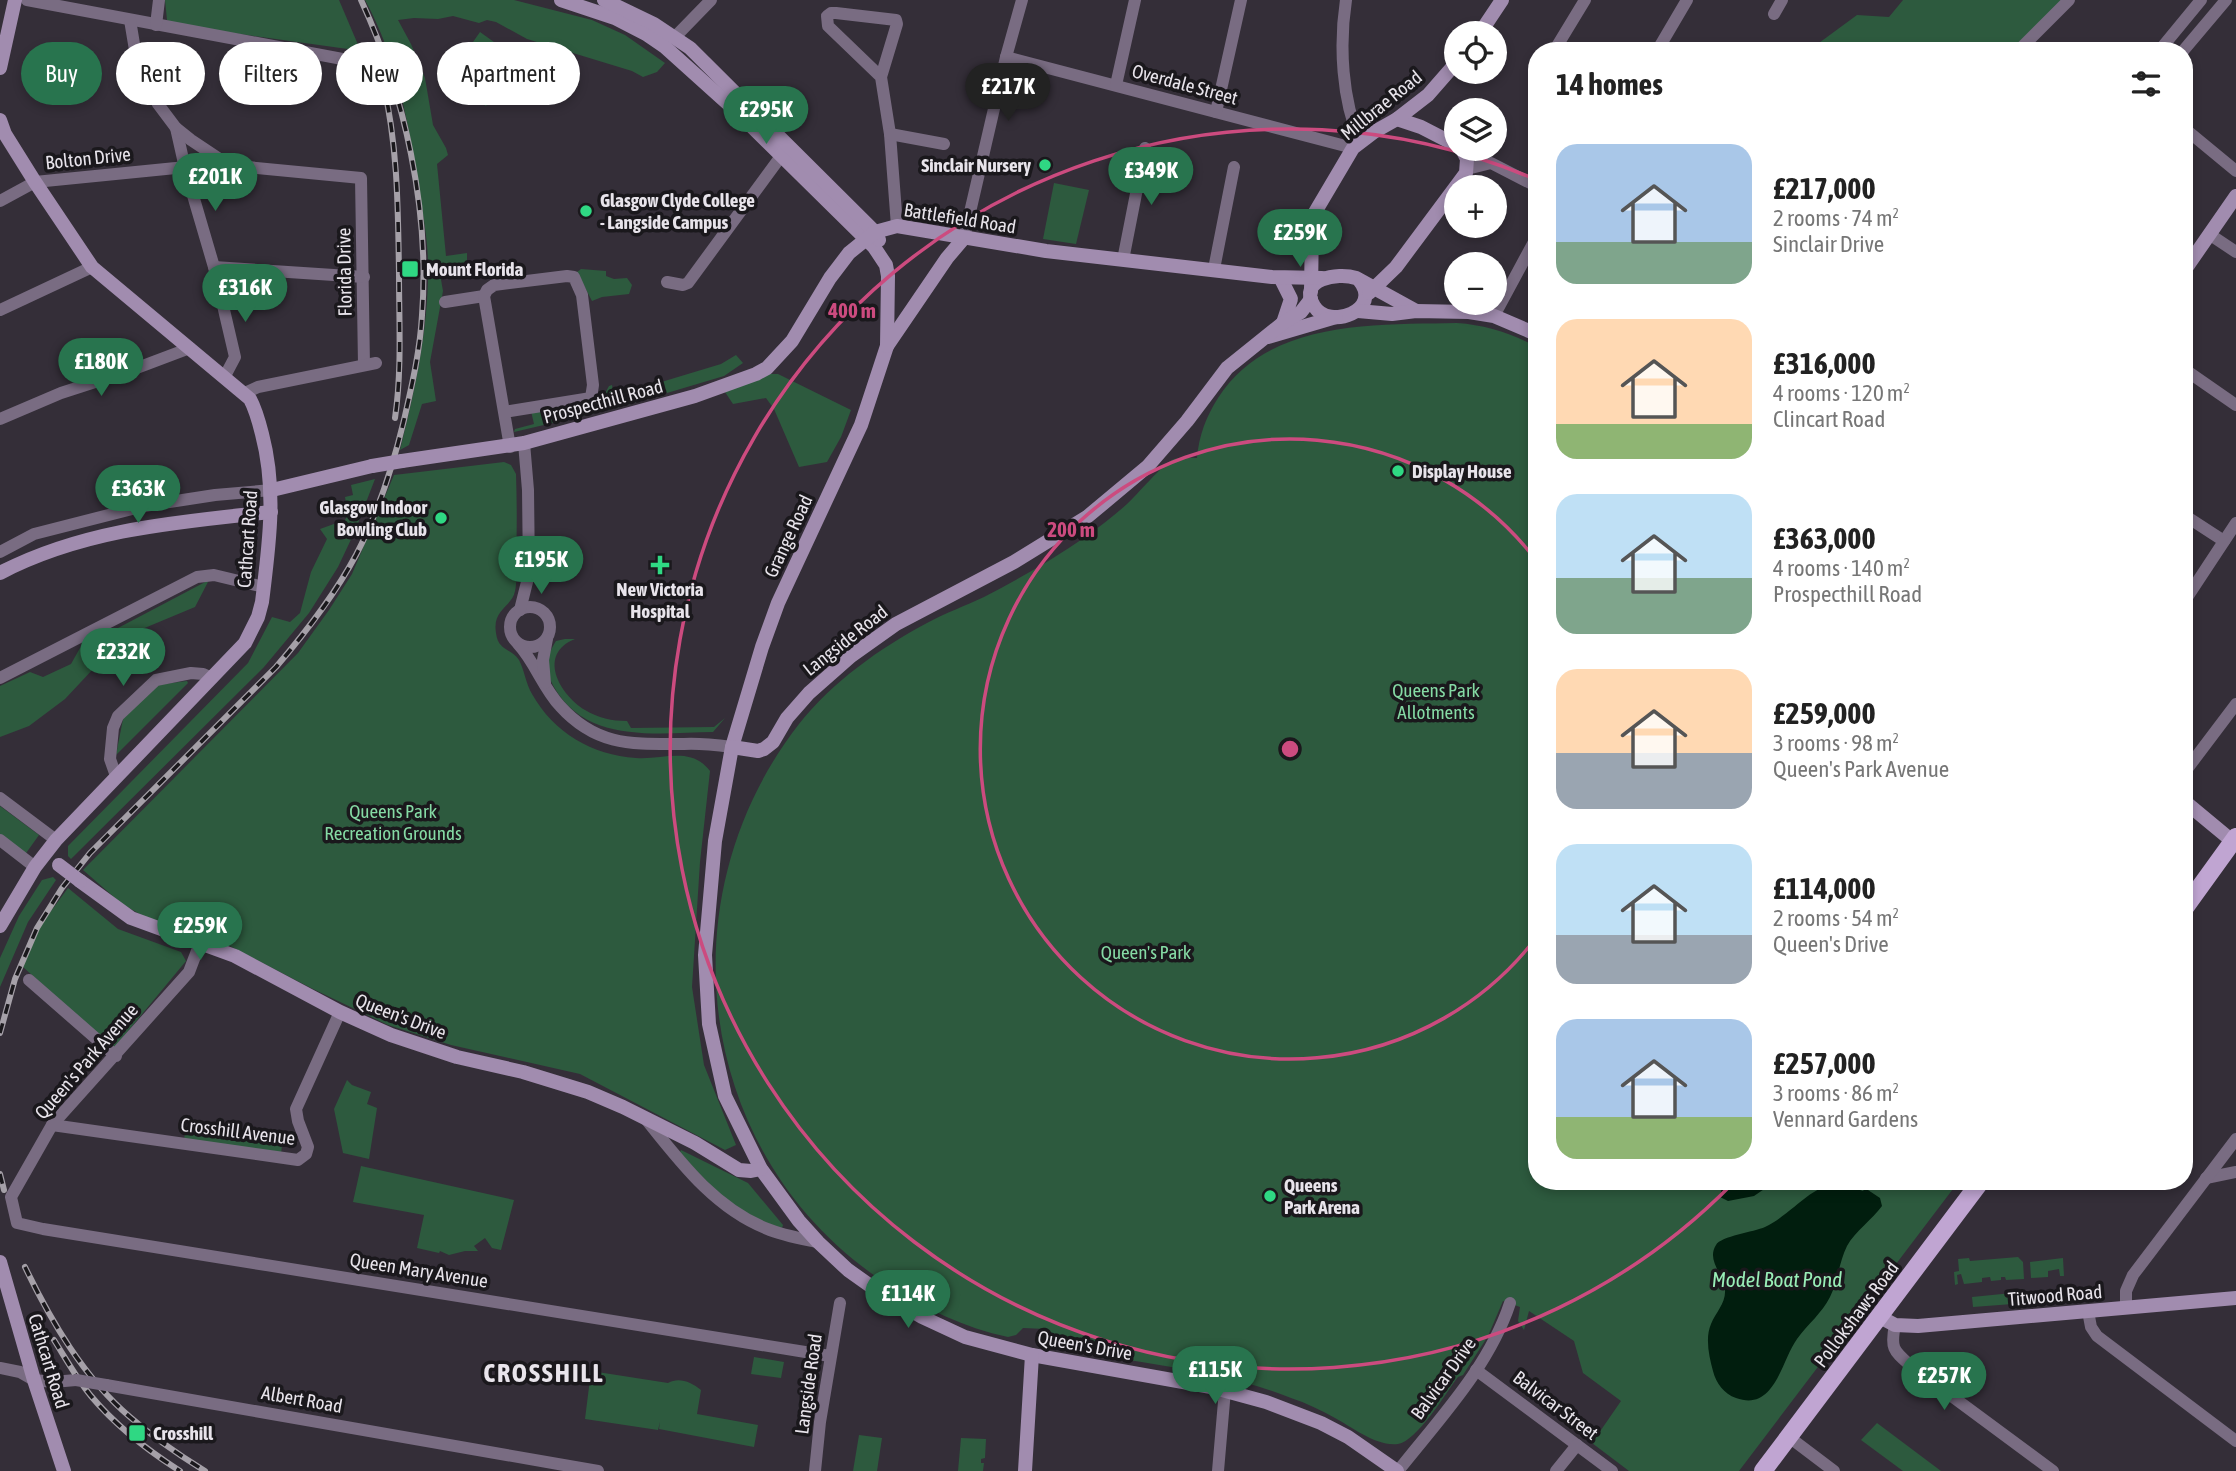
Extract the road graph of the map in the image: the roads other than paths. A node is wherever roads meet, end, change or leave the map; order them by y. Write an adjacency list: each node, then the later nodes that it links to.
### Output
1 (15, 0): 29 (street)
2 (27, 0): 19 (street)
3 (159, 0): 21 (street)
4 (561, 0): 27 (street)
5 (604, 0): 27 (street)
6 (711, 0): 27 (street)
7 (1023, 0): 28 (street)
8 (1135, 0): 33 (street)
9 (1241, 0): 35 (street)
10 (1346, 0): 44 (street)
11 (1502, 0): 20 (street)
12 (1585, 0): 22 (street)
13 (1687, 0): 23 (street)
14 (1782, 0): 18 (street)
15 (2069, 0): 24 (street)
16 (2201, 0): 25 (street)
17 (2226, 0): 26 (street)
18 (1774, 14)
19 (130, 20): 21 (street); 39 (street)
20 (1488, 21)
21 (156, 25): 30 (street)
22 (1560, 42)
23 (1662, 42)
24 (2027, 42)
25 (2166, 42)
26 (2191, 42)
27 (671, 43): 46 (street)
28 (1006, 57): 33 (street, Overdale Street); 61 (street)
29 (1, 58)
30 (336, 58)
31 (881, 77): 31 (street); 40 (street)
32 (1444, 77): 34 (street, Millbrae Road)
33 (1116, 85): 35 (street, Overdale Street)
34 (1428, 95): 36 (street, Millbrae Road); 38 (street)
35 (1216, 112): 44 (street, Overdale Street)
36 (1397, 119): 38 (street); 44 (street, Millbrae Road)
37 (0, 120): 54 (street, Cathcart Road)
38 (1421, 127): 42 (street)
39 (176, 128): 48 (street, Bolton Drive); 50 (street)
40 (890, 134): 43 (street); 58 (street)
41 (2193, 135): 52 (street)
42 (1444, 139)
43 (944, 144)
44 (1357, 144): 65 (street, Millbrae Road)
45 (1145, 148): 66 (street)
46 (785, 150): 60 (street); 73 (street)
47 (1467, 161): 51 (street)
48 (228, 165): 50 (street, Bolton Drive); 53 (street, Bolton Drive)
49 (1234, 167): 70 (street)
50 (185, 168): 54 (street, Bolton Drive); 68 (street)
51 (1467, 169): 55 (street); 69 (street)
52 (2236, 171)
53 (361, 178): 71 (street, Florida Drive)
54 (35, 182): 57 (street); 67 (street, Cathcart Road)
55 (1528, 182)
56 (2236, 196): 59 (street)
57 (0, 201)
58 (898, 226): 60 (street, Battlefield Road); 61 (street, Battlefield Road)
59 (2209, 234): 62 (street); 64 (street)
60 (870, 235): 87 (street, Grange Road); 95 (street, Prospecthill Road)
61 (964, 238): 66 (street, Battlefield Road); 87 (street, Grange Road)
62 (2236, 252)
63 (1528, 253): 83 (street)
64 (2193, 254)
65 (1311, 257): 72 (street); 74 (street, Millbrae Road)
66 (1124, 260): 70 (street, Battlefield Road)
67 (92, 267): 79 (street); 88 (street, Cathcart Road)
68 (214, 267): 71 (street); 90 (street)
69 (1396, 267): 75 (street); 77 (street)
70 (1214, 269): 72 (street, Battlefield Road)
71 (364, 277): 91 (street, Florida Drive)
72 (1277, 279): 74 (street, Battlefield Road); 84 (street)
73 (667, 282)
74 (1313, 289): 75 (street); 82 (street); 84 (street, Langside Road)
75 (1370, 292): 77 (street); 80 (street)
76 (484, 296): 78 (street); 93 (street); 93 (street)
77 (1395, 301): 81 (street)
78 (445, 302)
79 (0, 310)
80 (1358, 311): 81 (street); 82 (street)
81 (1416, 311): 83 (street)
82 (1340, 316): 86 (street, Langside Road)
83 (1494, 316): 85 (street)
84 (1283, 323): 86 (street, Langside Road)
85 (1528, 331)
86 (1267, 337): 114 (street, Langside Road)
87 (887, 346): 114 (street, Grange Road)
88 (190, 348): 90 (street, Cathcart Road); 94 (street)
89 (2193, 375): 92 (street)
90 (225, 376): 91 (street, Cathcart Road)
91 (246, 393): 96 (street, Cathcart Road)
92 (2236, 405)
93 (504, 412): 95 (street)
94 (0, 419)
95 (517, 445): 96 (street, Prospecthill Road, bridge); 103 (street)
96 (272, 490): 97 (street, Cathcart Road); 101 (street)
97 (271, 512): 102 (street); 104 (street, Cathcart Road)
98 (2193, 521): 100 (street)
99 (2236, 523): 100 (street)
100 (2224, 541): 105 (street)
101 (0, 552)
102 (0, 573)
103 (529, 574): 106 (street); 107 (street)
104 (264, 587): 110 (street); 111 (street, Cathcart Road)
105 (2193, 588)
106 (539, 609): 107 (street); 108 (street)
107 (520, 610): 109 (street)
108 (548, 637): 109 (street); 112 (street)
109 (518, 643): 112 (street)
110 (0, 678)
111 (212, 678): 116 (street, Cathcart Road); 116 (street)
112 (545, 683): 114 (street)
113 (2236, 704): 115 (street)
114 (732, 747): 132 (street)
115 (2193, 761)
116 (116, 776): 120 (street, Cathcart Road)
117 (0, 798): 120 (street)
118 (2193, 808): 121 (street)
119 (0, 840): 122 (street)
120 (56, 840): 122 (street, Cathcart Road)
121 (2235, 841): 123 (main road)
122 (39, 861): 124 (street, Cathcart Road); 125 (street, Queen's Drive, bridge)
123 (2193, 896)
124 (0, 926)
125 (200, 943): 127 (street, Queen's Drive); 128 (street, Queen's Park Avenue)
126 (29, 980): 128 (street)
127 (340, 1012): 129 (street, Queen's Drive); 130 (street, Crosshill Avenue)
128 (116, 1056): 130 (street, Queen's Park Avenue)
129 (645, 1118): 132 (street, Queen's Drive); 137 (street)
130 (52, 1125): 136 (street, Queen's Park Avenue)
131 (2236, 1139): 134 (street)
132 (761, 1169): 137 (street)
133 (2236, 1172): 134 (street)
134 (2207, 1178): 142 (street)
135 (1975, 1190): 144 (main road, Pollokshaws Road)
136 (13, 1209): 146 (street, Queen Mary Avenue)
137 (818, 1242): 145 (street, Queen's Drive)
138 (0, 1262): 149 (street, Cathcart Road)
139 (2236, 1298): 142 (street, Titwood Road)
140 (841, 1303): 146 (street, Langside Road)
141 (1510, 1303): 148 (street, Balvicar Drive)
142 (2126, 1308): 143 (street, Titwood Road)
143 (2088, 1311): 144 (street, Titwood Road); 152 (street)
144 (1888, 1321): 151 (main road, Pollokshaws Road); 164 (street)
145 (1032, 1355): 150 (street, Queen's Drive); 157 (street)
146 (830, 1356): 156 (street, Langside Road)
147 (0, 1367): 149 (street, Albert Road)
148 (1476, 1370): 153 (street, Balvicar Street); 159 (street, Balvicar Drive)
149 (34, 1380): 154 (street, Cathcart Road); 155 (street, Albert Road, bridge)
150 (1225, 1390): 158 (street); 159 (street, Queen's Drive)
151 (1789, 1437): 162 (main road, Pollokshaws Road); 163 (street)
152 (2236, 1441)
153 (1577, 1445): 160 (street); 161 (street, Balvicar Street)
154 (64, 1471)
155 (598, 1471)
156 (815, 1471)
157 (1025, 1471)
158 (1218, 1471)
159 (1398, 1471)
160 (1556, 1471)
161 (1611, 1471)
162 (1763, 1471)
163 (1834, 1471)
164 (2053, 1471)

